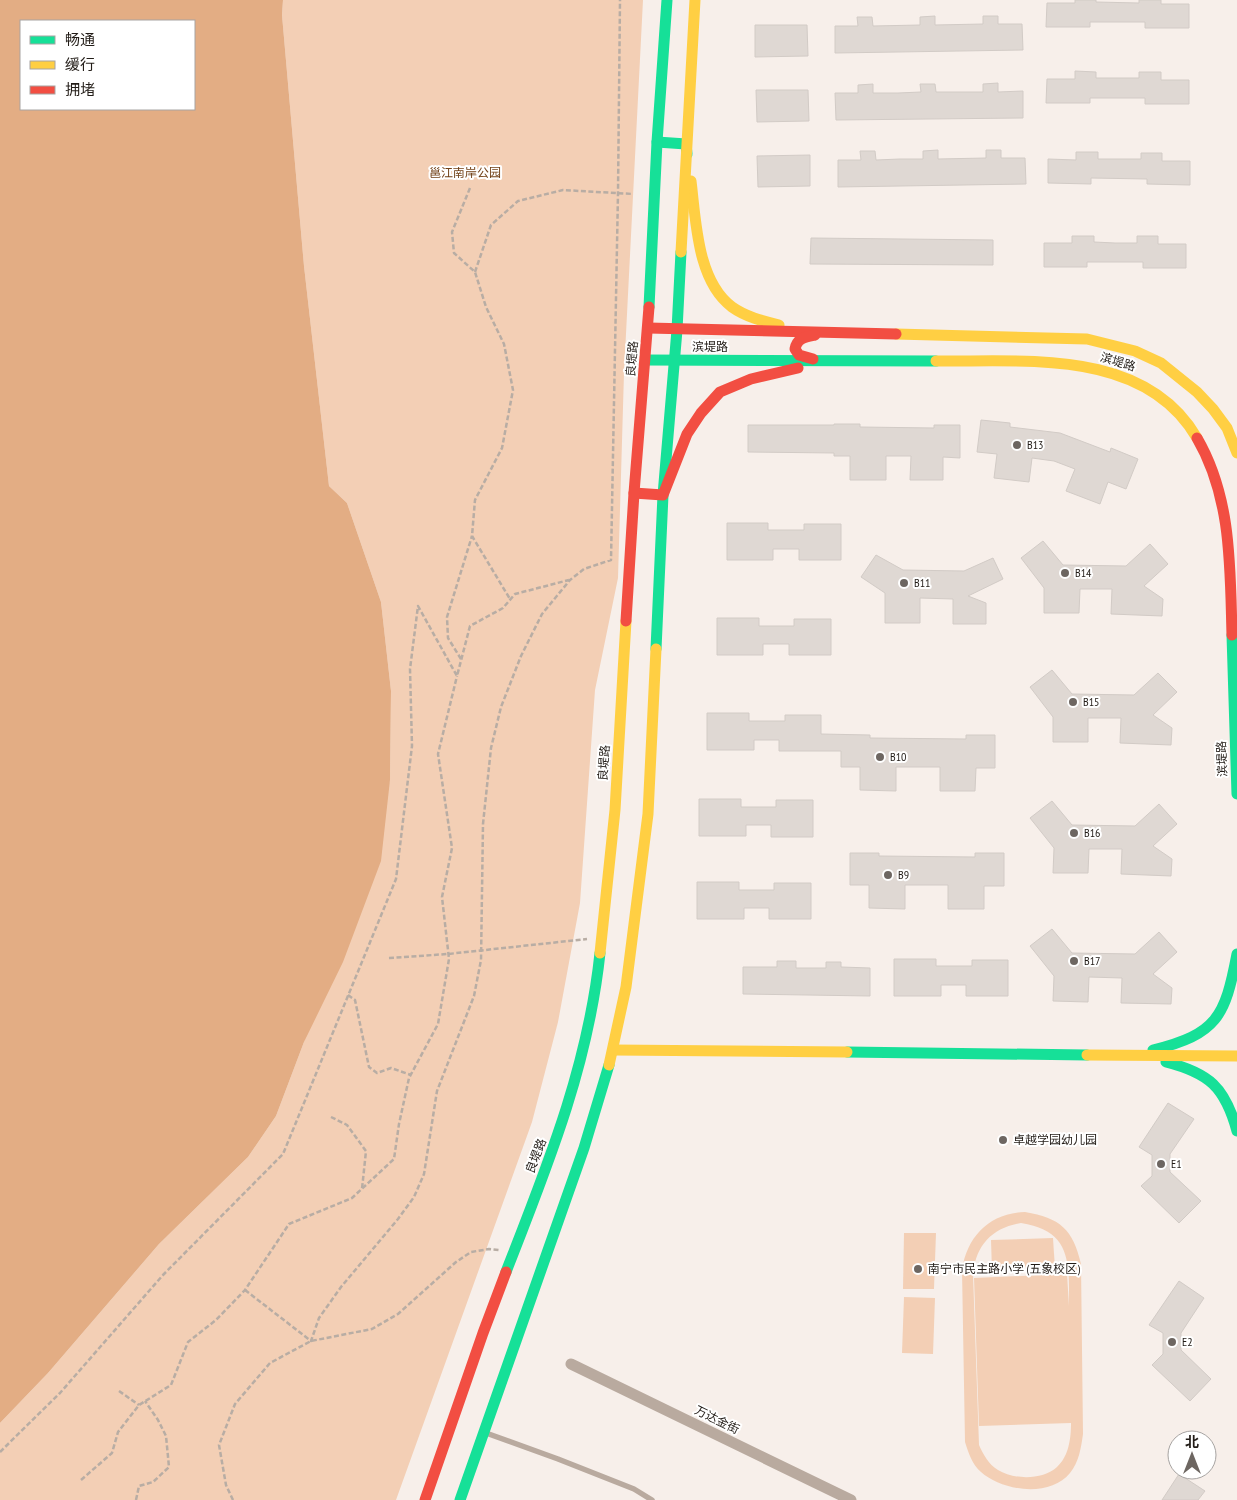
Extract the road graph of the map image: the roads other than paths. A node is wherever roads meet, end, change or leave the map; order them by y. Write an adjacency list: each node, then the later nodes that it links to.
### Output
1 (667, 0): 3 (main road, 良堤路)
2 (695, 0): 4 (main road)
3 (657, 142): 4 (main road); 5 (main road, 良堤路)
4 (686, 144): 6 (main road); 7 (main road)
5 (648, 328): 6 (main road, 滨堤路); 8 (main road, 良堤路)
6 (677, 330): 7 (main road, 滨堤路); 9 (main road)
7 (836, 333): 10 (main road); 11 (main road, 滨堤路)
8 (646, 360): 9 (main road, 滨堤路); 12 (main road, 良堤路)
9 (674, 360): 10 (main road, 滨堤路); 13 (main road)
10 (835, 361): 13 (main road); 14 (main road, 滨堤路)
11 (1237, 453)
12 (634, 493): 13 (main road); 22 (main road, 良堤路)
13 (663, 496): 16 (main road)
14 (1237, 794)
15 (1237, 954): 17 (main road)
16 (613, 1050): 17 (main road); 21 (main road)
17 (1134, 1055): 18 (main road); 19 (main road)
18 (1237, 1056)
19 (1237, 1131)
20 (571, 1364): 25 (street, 万达金街)
21 (484, 1432): 23 (main road); 24 (lane)
22 (425, 1500)
23 (460, 1500)
24 (652, 1500)
25 (851, 1500)

